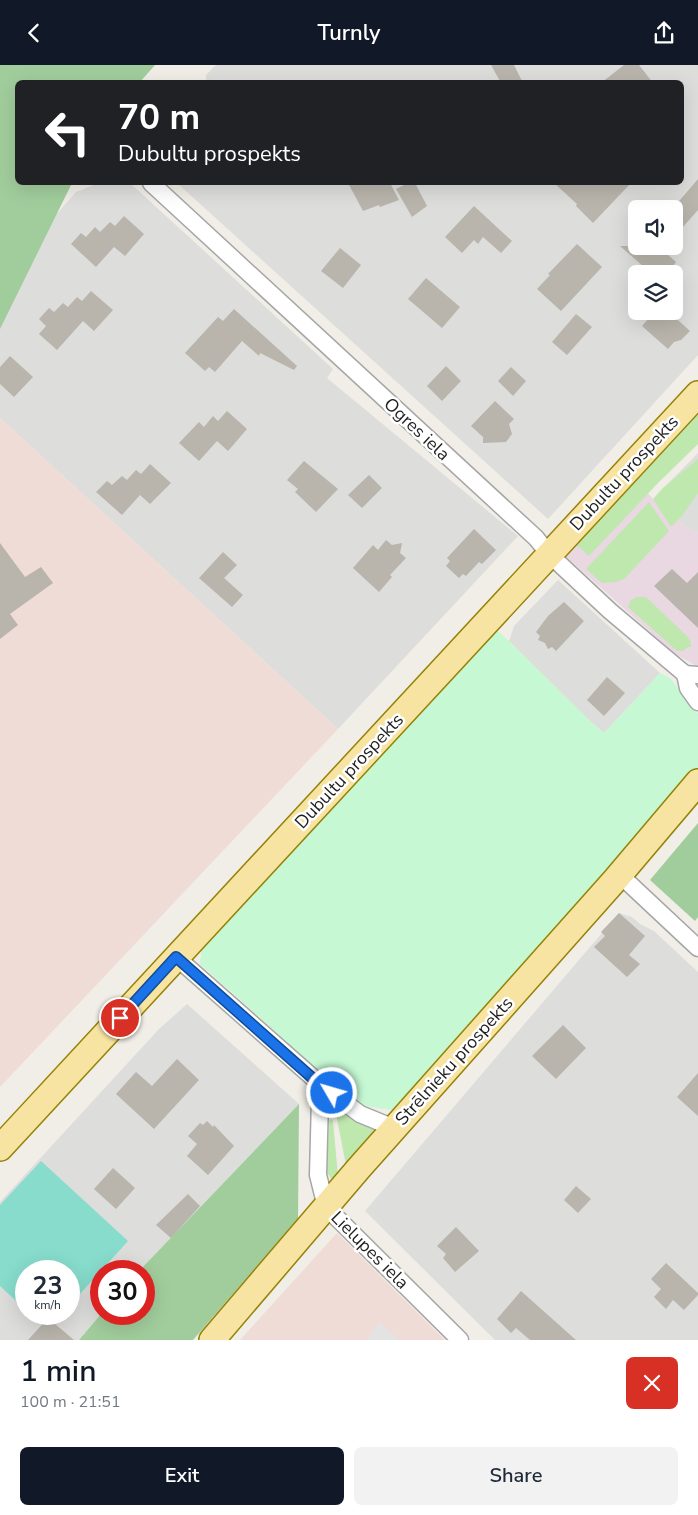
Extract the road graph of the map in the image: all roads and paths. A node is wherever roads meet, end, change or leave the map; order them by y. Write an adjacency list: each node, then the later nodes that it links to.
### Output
1 (153, 185): 3 (street, Ogres iela)
2 (698, 394): 3 (main road, Dubultu prospekts)
3 (549, 554): 4 (street, Ogres iela); 9 (main road, Dubultu prospekts)
4 (692, 674): 5 (street, Ogres iela)
5 (698, 702)
6 (698, 782): 7 (main road, Strēlnieku prospekts)
7 (619, 875): 8 (street); 11 (main road, Strēlnieku prospekts)
8 (698, 948)
9 (176, 957): 10 (street); 12 (main road, Dubultu prospekts)
10 (318, 1083): 11 (street); 13 (street, Lielupes iela)
11 (394, 1129): 13 (main road, Strēlnieku prospekts)
12 (0, 1148)
13 (326, 1207): 14 (main road, Strēlnieku prospekts); 15 (street, Lielupes iela)
14 (212, 1340)
15 (460, 1340)

